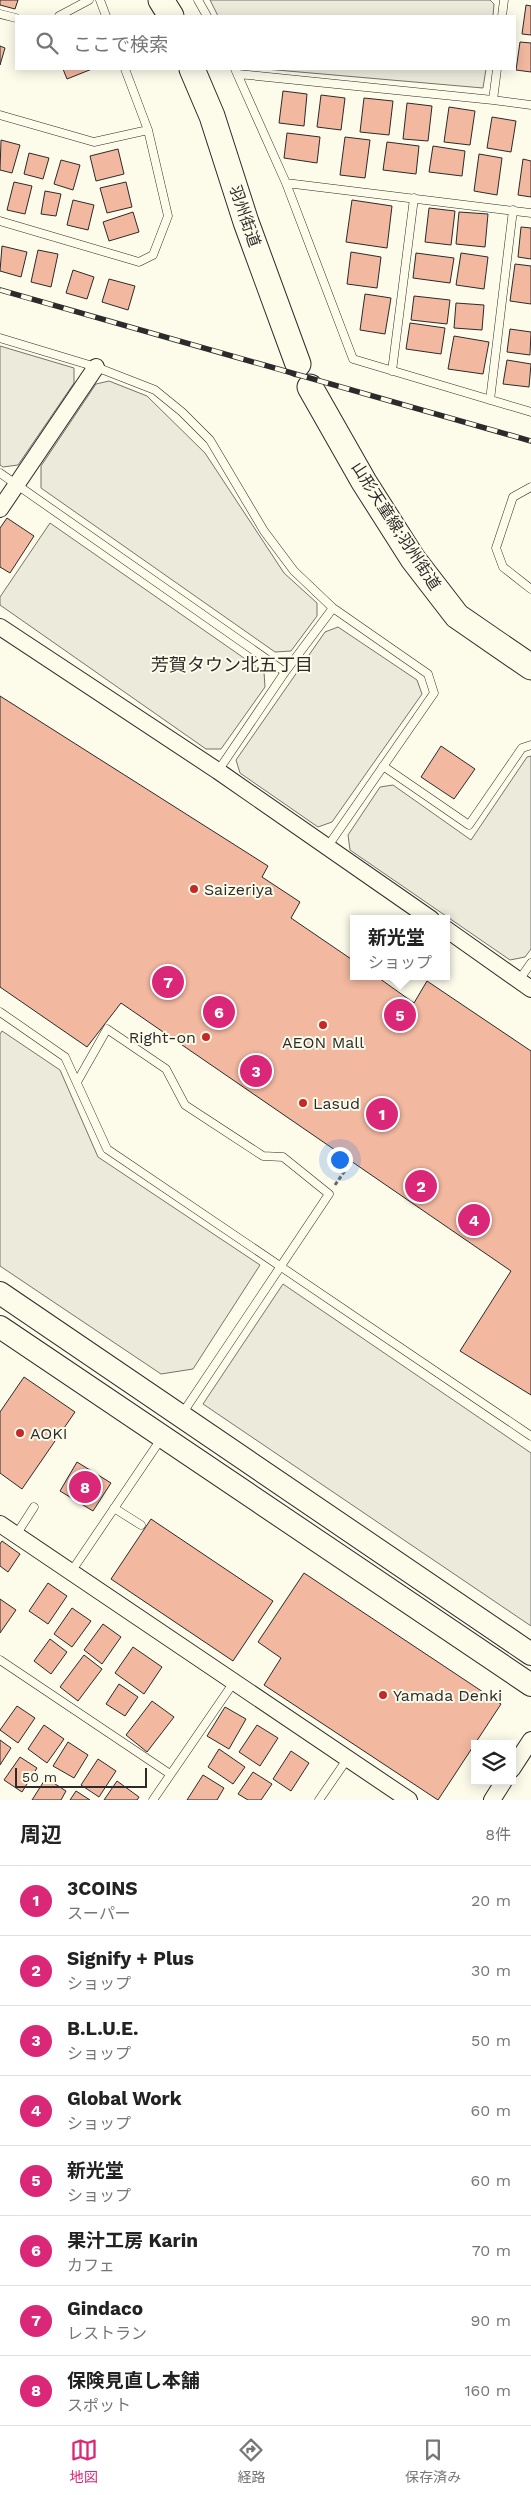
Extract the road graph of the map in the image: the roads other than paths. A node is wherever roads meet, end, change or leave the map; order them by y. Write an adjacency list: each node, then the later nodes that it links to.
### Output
1 (89, 0): 7 (lane)
2 (100, 0): 8 (lane)
3 (161, 0): 9 (main road)
4 (198, 0): 10 (lane)
5 (504, 0): 11 (lane)
6 (0, 14): 12 (lane)
7 (61, 15)
8 (106, 15)
9 (170, 15)
10 (206, 15)
11 (502, 15)
12 (15, 18)
13 (125, 70): 20 (lane)
14 (192, 70): 27 (main road, 羽州街道)
15 (497, 70): 17 (lane)
16 (237, 71): 17 (lane); 21 (lane)
17 (493, 100): 18 (lane)
18 (531, 105)
19 (0, 115): 20 (lane)
20 (148, 130): 25 (lane)
21 (286, 184): 22 (lane); 29 (lane)
22 (414, 198): 23 (lane); 29 (lane)
23 (512, 210): 24 (lane); 31 (lane)
24 (531, 213)
25 (0, 221)
26 (0, 338): 28 (lane)
27 (298, 364)
28 (96, 367): 34 (street); 38 (lane)
29 (392, 371): 31 (lane)
30 (316, 398): 40 (main road, 山形天童線;羽州街道)
31 (490, 400): 32 (lane)
32 (531, 412)
33 (0, 473): 34 (lane)
34 (16, 483): 36 (street); 41 (lane)
35 (531, 487): 37 (lane)
36 (0, 509)
37 (531, 589)
38 (333, 608): 41 (lane); 43 (lane)
39 (0, 626): 44 (street)
40 (531, 667)
41 (285, 672): 44 (lane)
42 (531, 745): 43 (lane)
43 (383, 766): 45 (lane)
44 (218, 771): 45 (street)
45 (328, 846): 46 (street)
46 (425, 915)
47 (450, 932): 49 (street)
48 (531, 963): 49 (lane)
49 (525, 984)
50 (0, 1012): 51 (lane)
51 (76, 1082): 52 (lane); 52 (lane)
52 (280, 1266): 55 (lane); 57 (lane)
53 (0, 1292): 55 (street)
54 (0, 1327): 56 (street)
55 (180, 1415): 64 (street)
56 (163, 1435): 59 (lane); 67 (street)
57 (531, 1436)
58 (34, 1507): 62 (lane)
59 (114, 1508): 61 (lane); 63 (lane)
60 (0, 1524): 62 (street)
61 (141, 1526)
62 (16, 1535): 63 (street)
63 (71, 1572): 66 (street)
64 (531, 1654)
65 (0, 1660): 71 (lane)
66 (234, 1682): 69 (street); 71 (lane)
67 (531, 1685)
68 (531, 1740): 70 (street)
69 (348, 1758): 74 (lane); 75 (street)
70 (516, 1763)
71 (170, 1774): 73 (lane)
72 (501, 1785): 76 (street)
73 (153, 1800)
74 (319, 1800)
75 (410, 1800)
76 (492, 1800)

